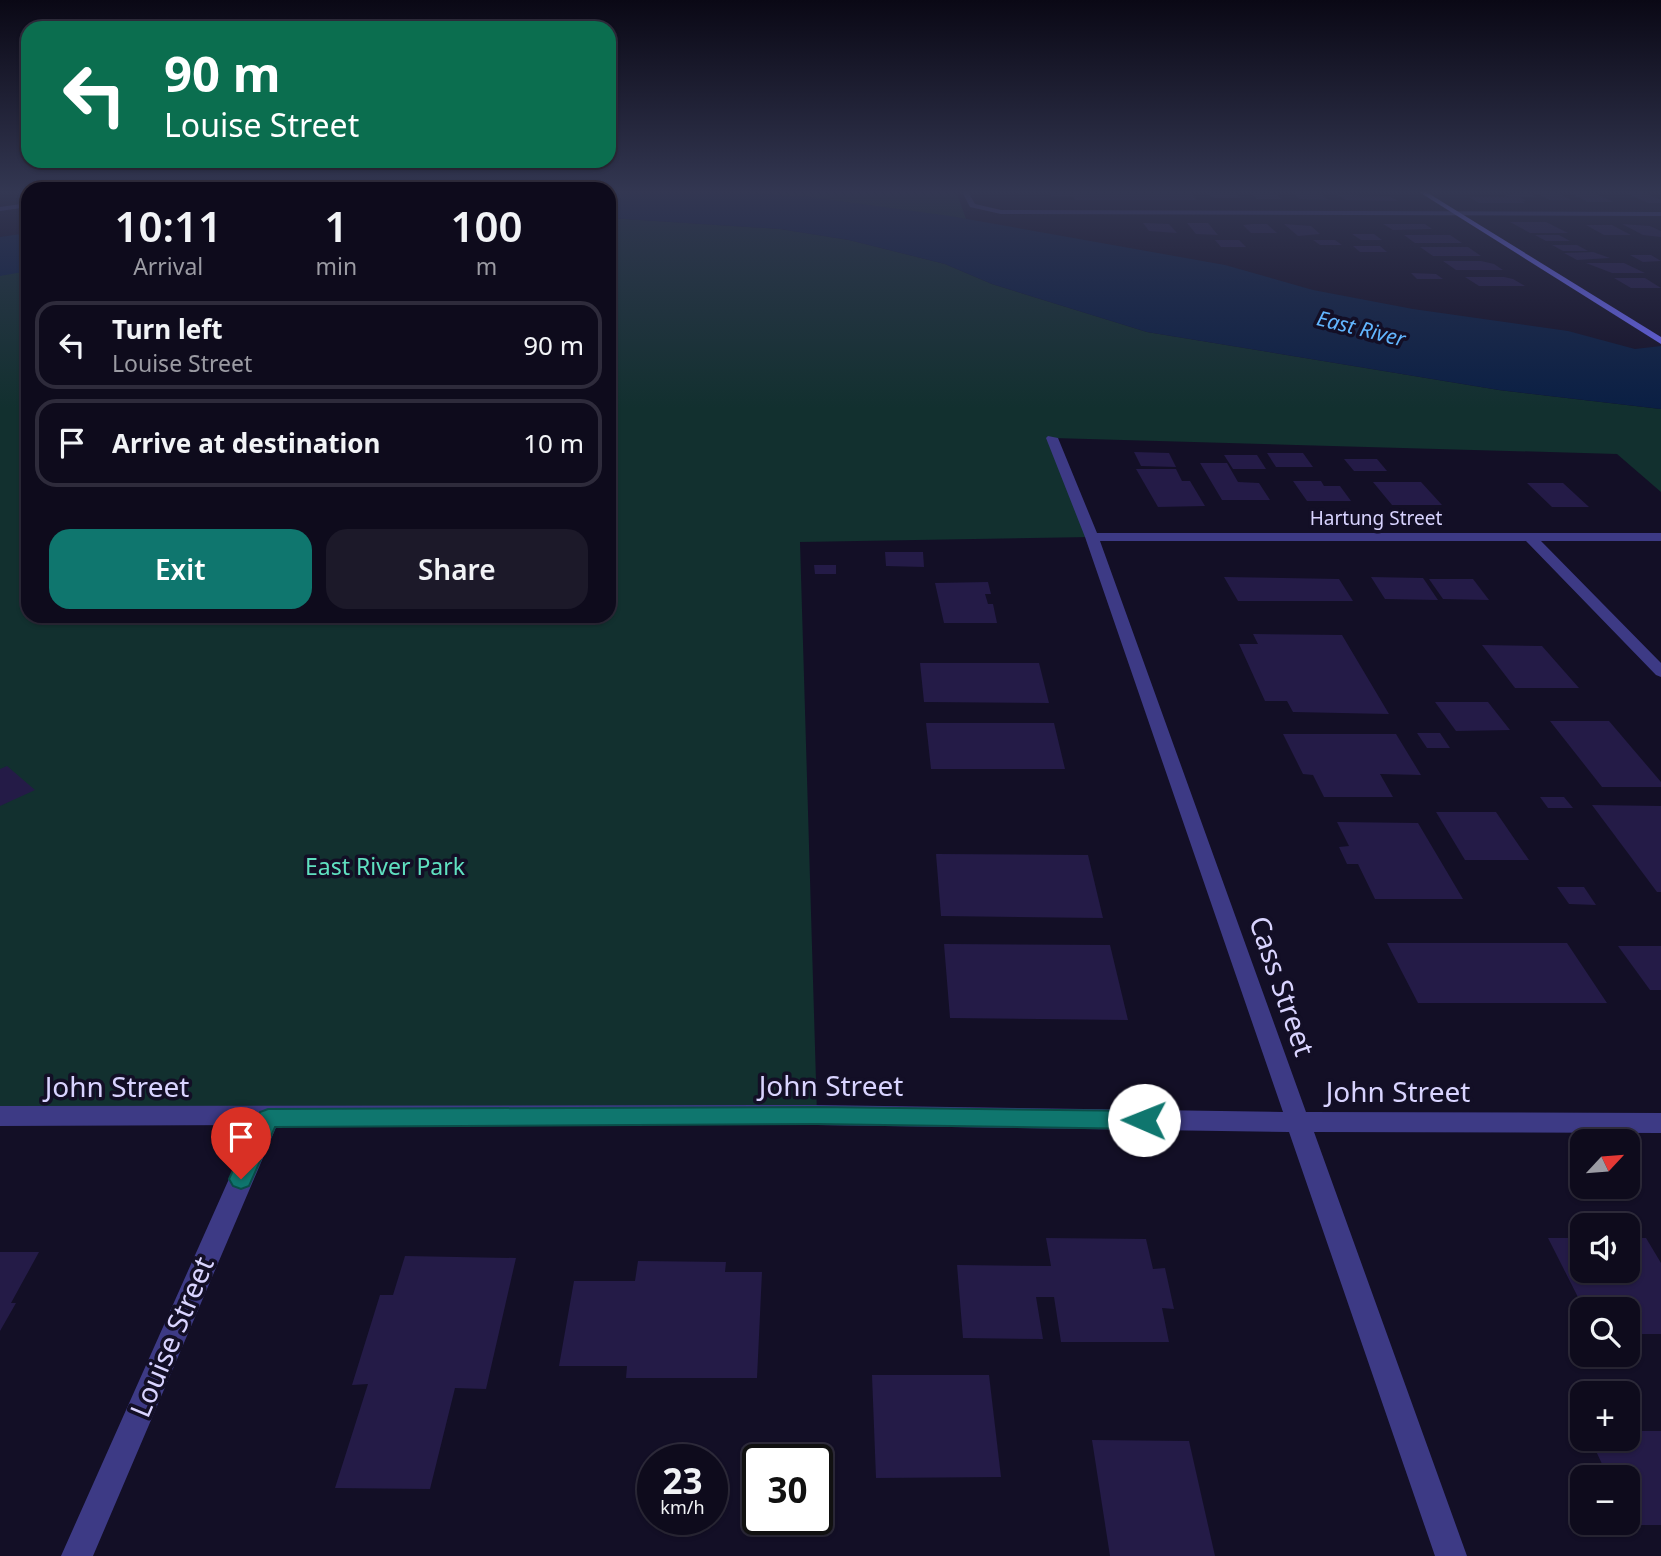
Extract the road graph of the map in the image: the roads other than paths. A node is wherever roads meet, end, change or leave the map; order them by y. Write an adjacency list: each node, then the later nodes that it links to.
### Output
1 (1536, 263): 2 (main road)
2 (1661, 341)
3 (1052, 438): 4 (street, Cass Street)
4 (1092, 537): 5 (street, Hartung Street); 10 (street, Cass Street)
5 (1530, 537): 6 (street, Hartung Street); 7 (street)
6 (1661, 537)
7 (1661, 672)
8 (0, 1116): 9 (street, John Street)
9 (268, 1118): 10 (street, John Street); 12 (street, Louise Street)
10 (1298, 1122): 11 (street, John Street); 13 (street, Cass Street)
11 (1661, 1122)
12 (77, 1556)
13 (1451, 1556)

